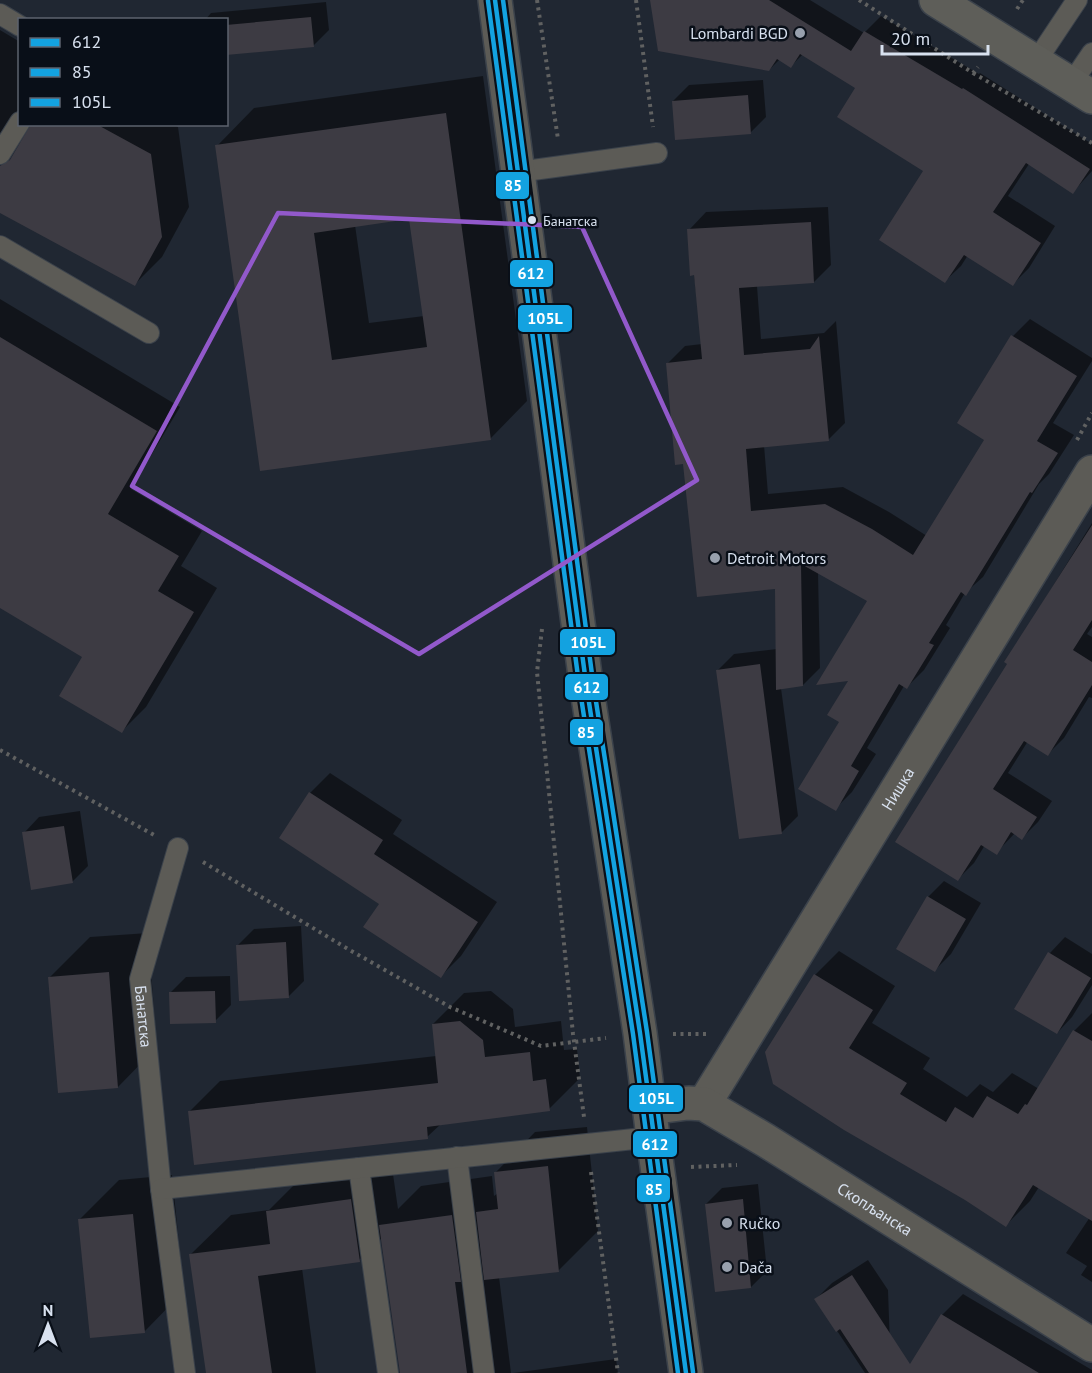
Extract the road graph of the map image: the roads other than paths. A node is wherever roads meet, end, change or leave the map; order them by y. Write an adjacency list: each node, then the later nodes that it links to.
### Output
1 (495, 0): 12 (street)
2 (936, 0): 7 (main road)
3 (1077, 0): 7 (lane)
4 (0, 14): 5 (lane)
5 (18, 25)
6 (1092, 53): 8 (lane)
7 (1035, 63): 8 (main road)
8 (1082, 91)
9 (18, 125): 11 (lane)
10 (657, 153): 12 (lane)
11 (0, 154)
12 (518, 172): 18 (street)
13 (0, 246): 14 (lane)
14 (149, 333)
15 (1092, 472): 17 (street, Нишка)
16 (178, 848): 21 (lane, Банатска)
17 (704, 1104): 18 (street); 22 (street, Скопљанска)
18 (651, 1123): 19 (lane); 26 (street)
19 (457, 1157): 20 (lane); 25 (lane)
20 (359, 1168): 21 (lane); 24 (lane)
21 (161, 1189): 23 (lane, Банатска)
22 (1092, 1345)
23 (185, 1373)
24 (388, 1373)
25 (484, 1373)
26 (686, 1373)

